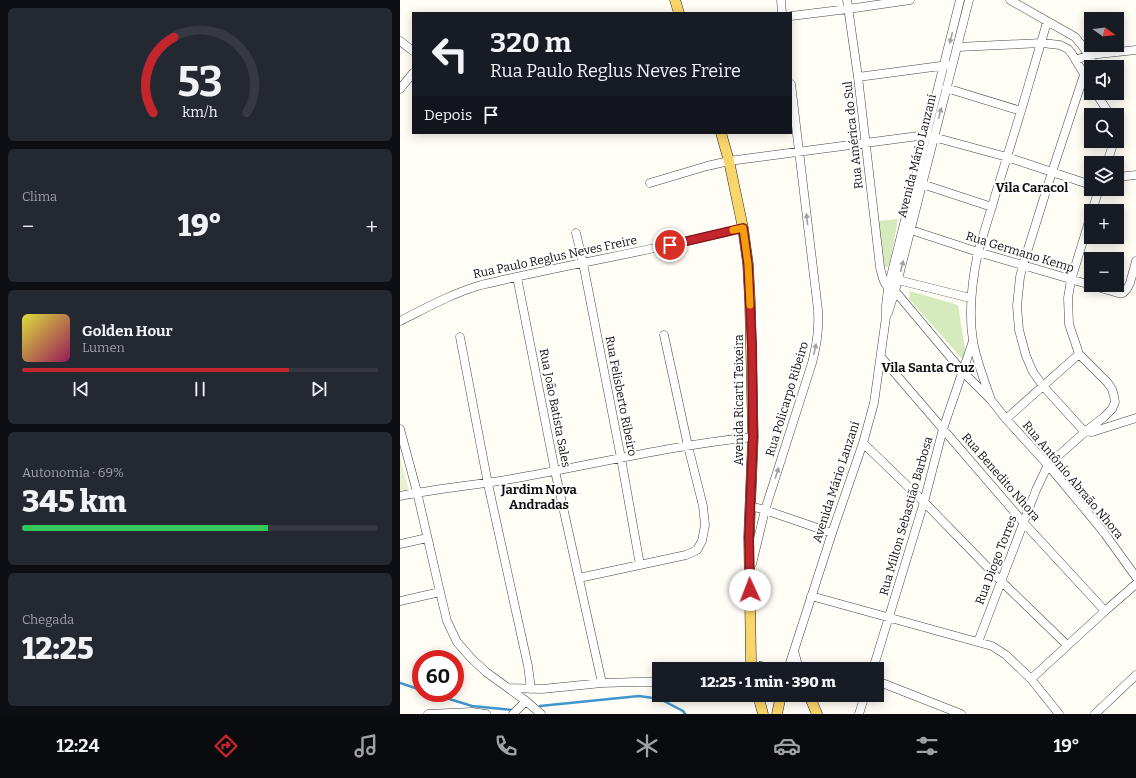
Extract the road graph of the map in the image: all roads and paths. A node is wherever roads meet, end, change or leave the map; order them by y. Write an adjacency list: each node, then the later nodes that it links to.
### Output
1 (675, 0): 9 (main road)
2 (780, 0): 10 (street)
3 (847, 0): 8 (street, Rua América do Sul)
4 (910, 0): 8 (street)
5 (960, 0): 24 (street, Avenida Mário Lanzani, one-way to 24)
6 (969, 0): 17 (street, Avenida Mário Lanzani)
7 (1010, 0): 12 (street)
8 (848, 9): 11 (street); 27 (street, Rua América do Sul)
9 (679, 12)
10 (782, 12)
11 (792, 16)
12 (1047, 22): 13 (street); 15 (street)
13 (1065, 30): 16 (street); 20 (street)
14 (400, 41): 18 (street)
15 (1042, 43): 16 (street); 17 (street); 31 (street)
16 (1060, 45): 21 (street)
17 (957, 47): 23 (street, Avenida Mário Lanzani)
18 (412, 50)
19 (1136, 50): 20 (street)
20 (1089, 55): 21 (street); 22 (street)
21 (1076, 60): 26 (street)
22 (1092, 60)
23 (952, 65): 24 (street); 28 (street, Avenida Mário Lanzani)
24 (944, 66): 27 (street); 33 (street, Avenida Mário Lanzani)
25 (412, 74): 29 (street)
26 (1084, 75): 38 (street)
27 (858, 77): 34 (street, Rua América do Sul)
28 (946, 88): 31 (street); 33 (street, Avenida Mário Lanzani, one-way to 28)
29 (400, 89)
30 (792, 92): 35 (street, Rua Policarpo Ribeiro)
31 (1021, 112): 36 (street)
32 (721, 134): 37 (main road, Avenida Ricarti Teixeira)
33 (930, 136): 34 (street); 36 (street); 43 (street, Avenida Mário Lanzani); 55 (street, Avenida Mário Lanzani)
34 (866, 143): 35 (street); 53 (street, Rua América do Sul)
35 (799, 152): 37 (street); 84 (street, Rua Policarpo Ribeiro, one-way to 35)
36 (1007, 157): 38 (street); 44 (street)
37 (729, 161): 41 (street); 45 (main road, Avenida Ricarti Teixeira)
38 (1052, 172): 42 (street); 52 (street)
39 (1136, 175): 40 (street)
40 (1124, 177)
41 (650, 183)
42 (1084, 183)
43 (922, 184): 44 (street); 46 (street, Avenida Mário Lanzani)
44 (992, 206): 49 (street)
45 (743, 228): 51 (street, Rua Paulo Reglus Neves Freire); 73 (main road, Avenida Ricarti Teixeira)
46 (911, 230): 49 (street, Rua Germano Kemp); 55 (street, Avenida Mário Lanzani, one-way to 46)
47 (576, 233): 51 (street, Rua Felisberto Ribeiro)
48 (1084, 238): 56 (street)
49 (978, 252): 52 (street, Rua Germano Kemp); 58 (street)
50 (1136, 261): 56 (street, Rua Germano Kemp)
51 (583, 263): 54 (street, Rua Paulo Reglus Neves Freire); 76 (street, Rua Felisberto Ribeiro)
52 (1023, 265): 56 (street, Rua Germano Kemp); 66 (street)
53 (880, 267): 55 (street); 57 (street, Rua América do Sul)
54 (518, 277): 59 (street, Rua Paulo Reglus Neves Freire); 78 (street, Rua João Batista Sales)
55 (894, 279): 57 (street, Avenida Mário Lanzani); 58 (street)
56 (1071, 280): 63 (street)
57 (892, 290): 64 (street, Avenida Mário Lanzani); 65 (street, Rua América do Sul)
58 (970, 298): 62 (street)
59 (400, 321)
60 (664, 335): 75 (street)
61 (460, 336): 79 (street)
62 (973, 341): 65 (street, Rua Milton Sebastião Barbosa); 67 (street)
63 (1079, 354): 66 (street); 72 (street)
64 (881, 357): 71 (street, Rua Benedito Nhora); 74 (street, Avenida Mário Lanzani)
65 (962, 371): 67 (street, Rua América do Sul); 71 (street, Rua Milton Sebastião Barbosa)
66 (1043, 386): 69 (street); 72 (street)
67 (991, 400): 69 (street, Rua Antônio Abraão Nhora)
68 (1136, 418): 72 (street)
69 (1006, 419): 77 (street, Rua Antônio Abraão Nhora)
70 (400, 429): 80 (street)
71 (943, 429): 82 (street, Rua Milton Sebastião Barbosa); 85 (street, Rua Benedito Nhora)
72 (1086, 431): 77 (street)
73 (753, 437): 75 (street); 83 (main road, Avenida Ricarti Teixeira)
74 (863, 443): 82 (street); 86 (street, Avenida Mário Lanzani)
75 (688, 446): 76 (street); 89 (street)
76 (621, 458): 78 (street); 89 (street, Rua Felisberto Ribeiro)
77 (1048, 465): 85 (street, Rua Diogo Torres); 91 (street, Rua Antônio Abraão Nhora)
78 (555, 471): 79 (street); 92 (street, Rua João Batista Sales)
79 (488, 484): 80 (street); 113 (street)
80 (417, 492): 81 (street); 87 (street)
81 (400, 496)
82 (924, 502): 93 (street); 99 (street, Rua Milton Sebastião Barbosa)
83 (750, 506): 84 (street); 90 (main road, Avenida Ricarti Teixeira)
84 (765, 510): 86 (street); 90 (street, Rua Policarpo Ribeiro)
85 (1023, 522): 93 (street, Rua Diogo Torres); 98 (street, Rua Benedito Nhora)
86 (832, 533): 96 (street, Avenida Mário Lanzani)
87 (427, 538): 88 (street); 95 (street)
88 (400, 544)
89 (640, 565): 92 (street)
90 (750, 575): 103 (main road, Avenida Ricarti Teixeira)
91 (1136, 577)
92 (579, 578): 110 (street, Rua João Batista Sales)
93 (1001, 582): 100 (street, Rua Diogo Torres); 101 (street)
94 (1136, 584): 98 (street)
95 (440, 592): 97 (street); 112 (street)
96 (811, 596): 99 (street); 102 (street, Avenida Mário Lanzani)
97 (400, 601)
98 (1105, 611): 101 (street)
99 (889, 617): 100 (street); 106 (street, Rua Milton Sebastião Barbosa)
100 (978, 642): 108 (street)
101 (1067, 645): 108 (street)
102 (794, 651): 104 (street, Avenida Mário Lanzani); 105 (street)
103 (751, 662)
104 (790, 662)
105 (798, 662)
106 (875, 662)
107 (1136, 675): 130 (street)
108 (1031, 679): 129 (street)
109 (652, 682): 110 (street)
110 (602, 683): 113 (street)
111 (884, 684): 119 (street)
112 (508, 688): 113 (street); 114 (street)
113 (531, 689)
114 (525, 701): 122 (street); 123 (street)
115 (760, 702): 124 (main road)
116 (780, 702): 125 (main road)
117 (812, 702): 126 (main road)
118 (863, 702): 127 (street)
119 (951, 712): 128 (street)
120 (428, 714): 121 (street)
121 (486, 714)
122 (513, 714)
123 (541, 714)
124 (764, 714)
125 (777, 714)
126 (817, 714)
127 (859, 714)
128 (962, 714)
129 (1059, 714)
130 (1095, 714)

